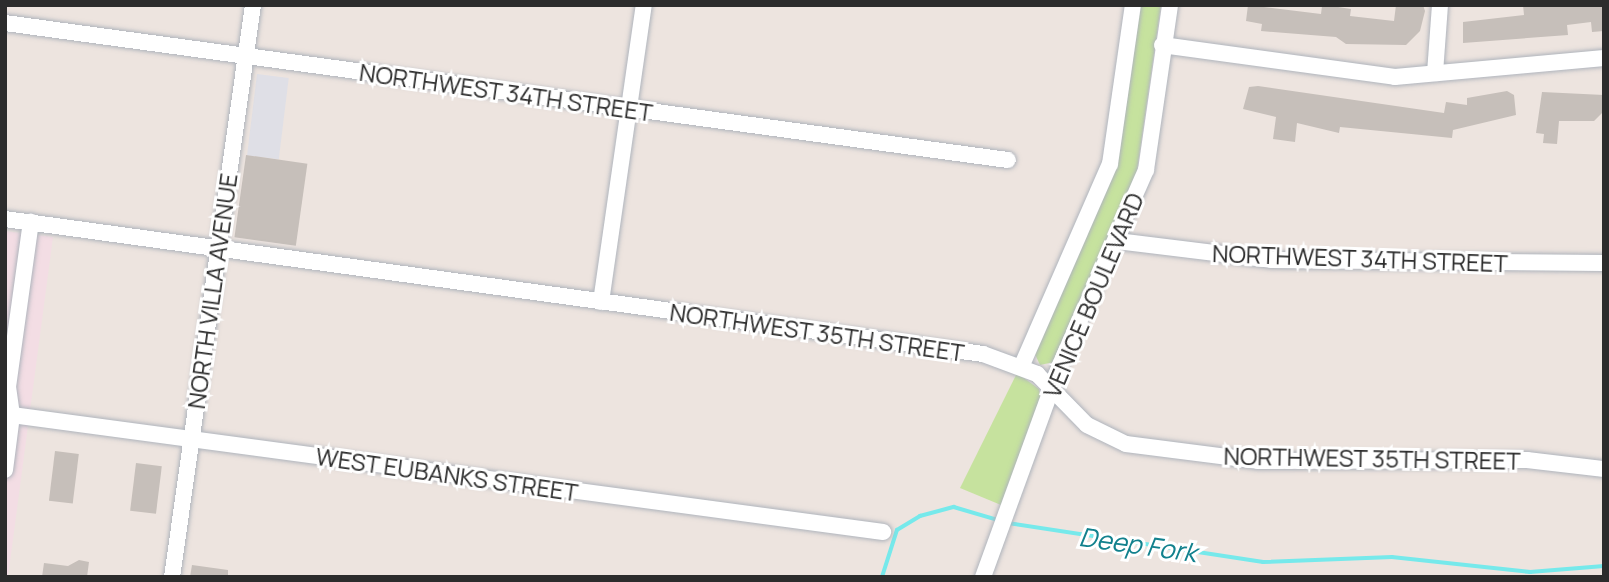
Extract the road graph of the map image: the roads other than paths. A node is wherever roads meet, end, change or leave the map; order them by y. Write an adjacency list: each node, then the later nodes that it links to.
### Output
1 (253, 5): 8 (street, NORTH VILLA AVENUE)
2 (644, 5): 11 (street)
3 (1133, 5): 20 (street, VENICE BOULEVARD)
4 (1170, 5): 7 (street, VENICE BOULEVARD)
5 (1440, 5): 10 (street)
6 (5, 23): 8 (street, NORTHWEST 34TH STREET)
7 (1162, 45): 10 (street); 15 (street, VENICE BOULEVARD)
8 (246, 56): 11 (street, NORTHWEST 34TH STREET); 16 (street, NORTH VILLA AVENUE)
9 (1604, 58): 10 (street)
10 (1435, 74)
11 (629, 109): 12 (street, NORTHWEST 34TH STREET); 18 (street)
12 (1008, 160)
13 (5, 219): 14 (street, NORTHWEST 35TH STREET)
14 (31, 222): 16 (street, NORTHWEST 35TH STREET); 19 (street)
15 (1116, 241): 17 (street, NORTHWEST 34TH STREET); 21 (street, VENICE BOULEVARD)
16 (218, 248): 18 (street, NORTHWEST 35TH STREET); 23 (street, NORTH VILLA AVENUE)
17 (1604, 263)
18 (601, 302): 20 (street, NORTHWEST 35TH STREET)
19 (9, 350): 22 (street)
20 (1021, 365): 21 (street, NORTHWEST 35TH STREET)
21 (1052, 387): 24 (street, NORTHWEST 35TH STREET); 28 (street, VENICE BOULEVARD)
22 (12, 415): 23 (street, WEST EUBANKS STREET); 25 (street)
23 (191, 439): 26 (street, WEST EUBANKS STREET); 27 (street, NORTH VILLA AVENUE)
24 (1604, 469)
25 (5, 470)
26 (883, 532)
27 (172, 577)
28 (983, 577)

